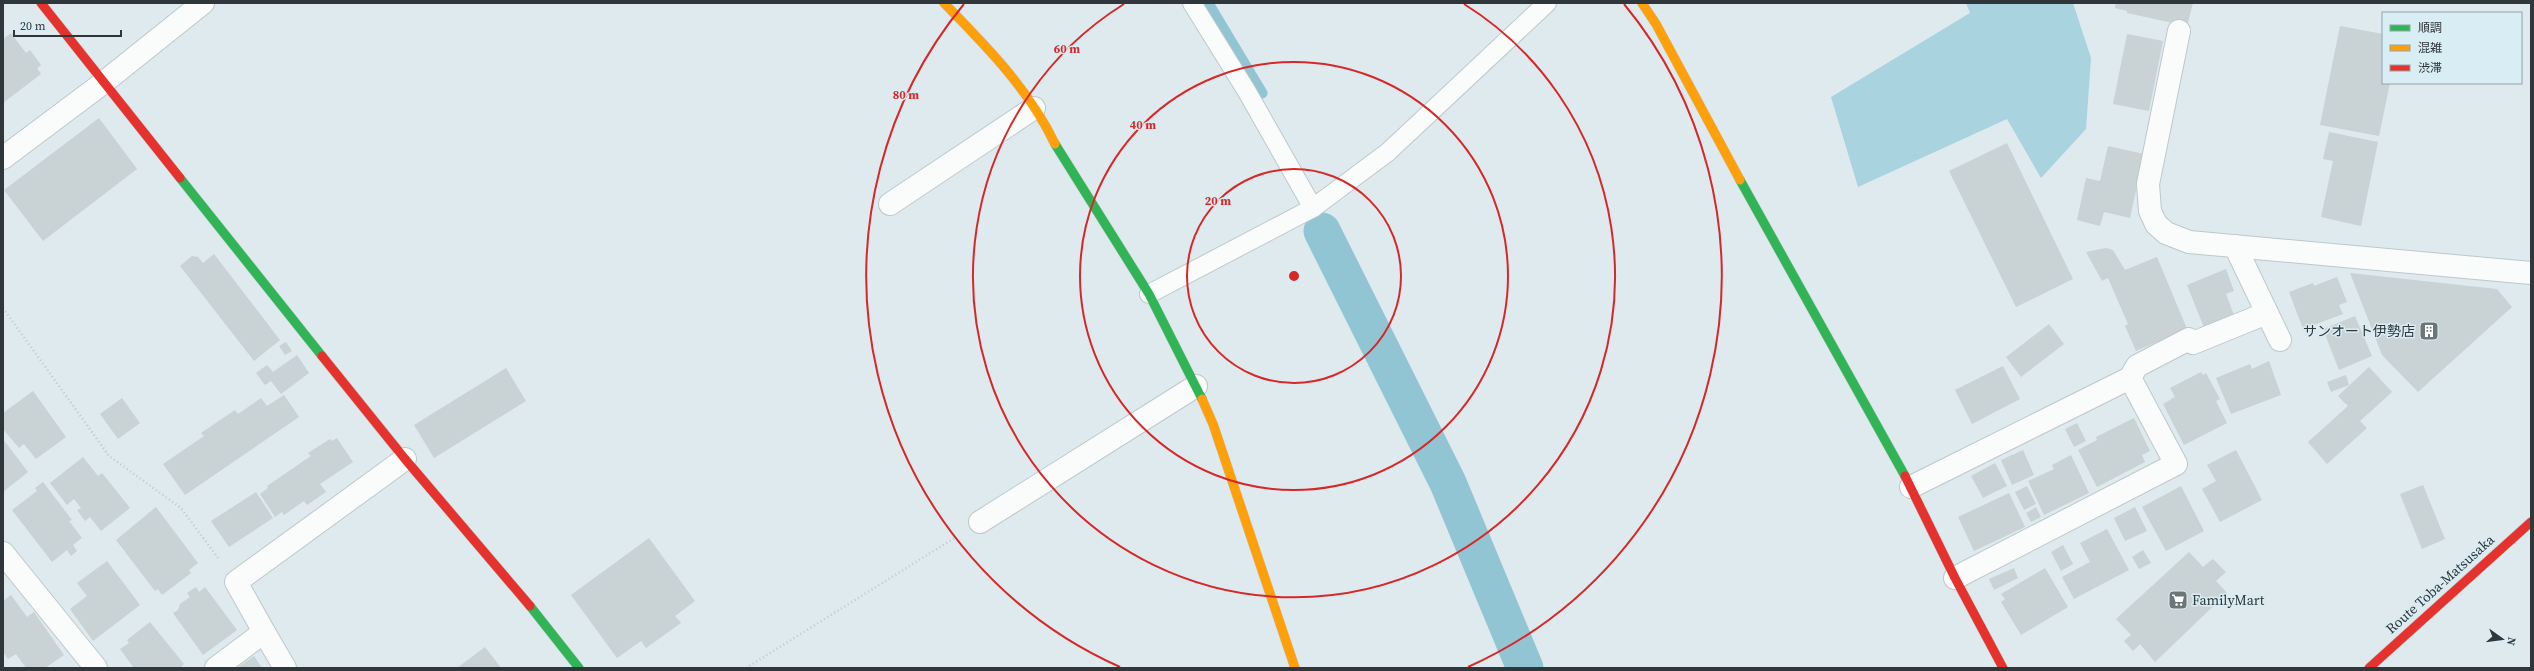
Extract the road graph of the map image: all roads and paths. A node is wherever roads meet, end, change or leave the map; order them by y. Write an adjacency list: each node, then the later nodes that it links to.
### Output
1 (42, 3): 8 (street)
2 (203, 3): 8 (street)
3 (944, 3): 9 (street)
4 (1192, 3): 12 (lane)
5 (1547, 3): 12 (lane)
6 (1642, 3): 22 (street)
7 (2179, 31): 13 (street)
8 (103, 83): 10 (street); 21 (street)
9 (1034, 108): 11 (street); 15 (street)
10 (3, 158)
11 (890, 204)
12 (1313, 208): 15 (lane)
13 (2235, 246): 14 (street); 17 (street)
14 (2531, 273)
15 (1149, 294): 20 (street)
16 (3, 308): 27 (path)
17 (2267, 313): 18 (street); 19 (street)
18 (2280, 340)
19 (2130, 378): 22 (street); 26 (street)
20 (1196, 386): 23 (street); 34 (street)
21 (405, 459): 27 (street); 32 (street)
22 (1911, 487): 26 (street)
23 (980, 522): 33 (path)
24 (2531, 522): 36 (street, Route Toba-Matsusaka)
25 (3, 553): 29 (street)
26 (1955, 578): 35 (street)
27 (236, 582): 28 (street)
28 (264, 632): 30 (street); 31 (street)
29 (96, 668)
30 (216, 668)
31 (285, 668)
32 (579, 668)
33 (746, 668)
34 (1294, 668)
35 (2003, 668)
36 (2368, 668)

